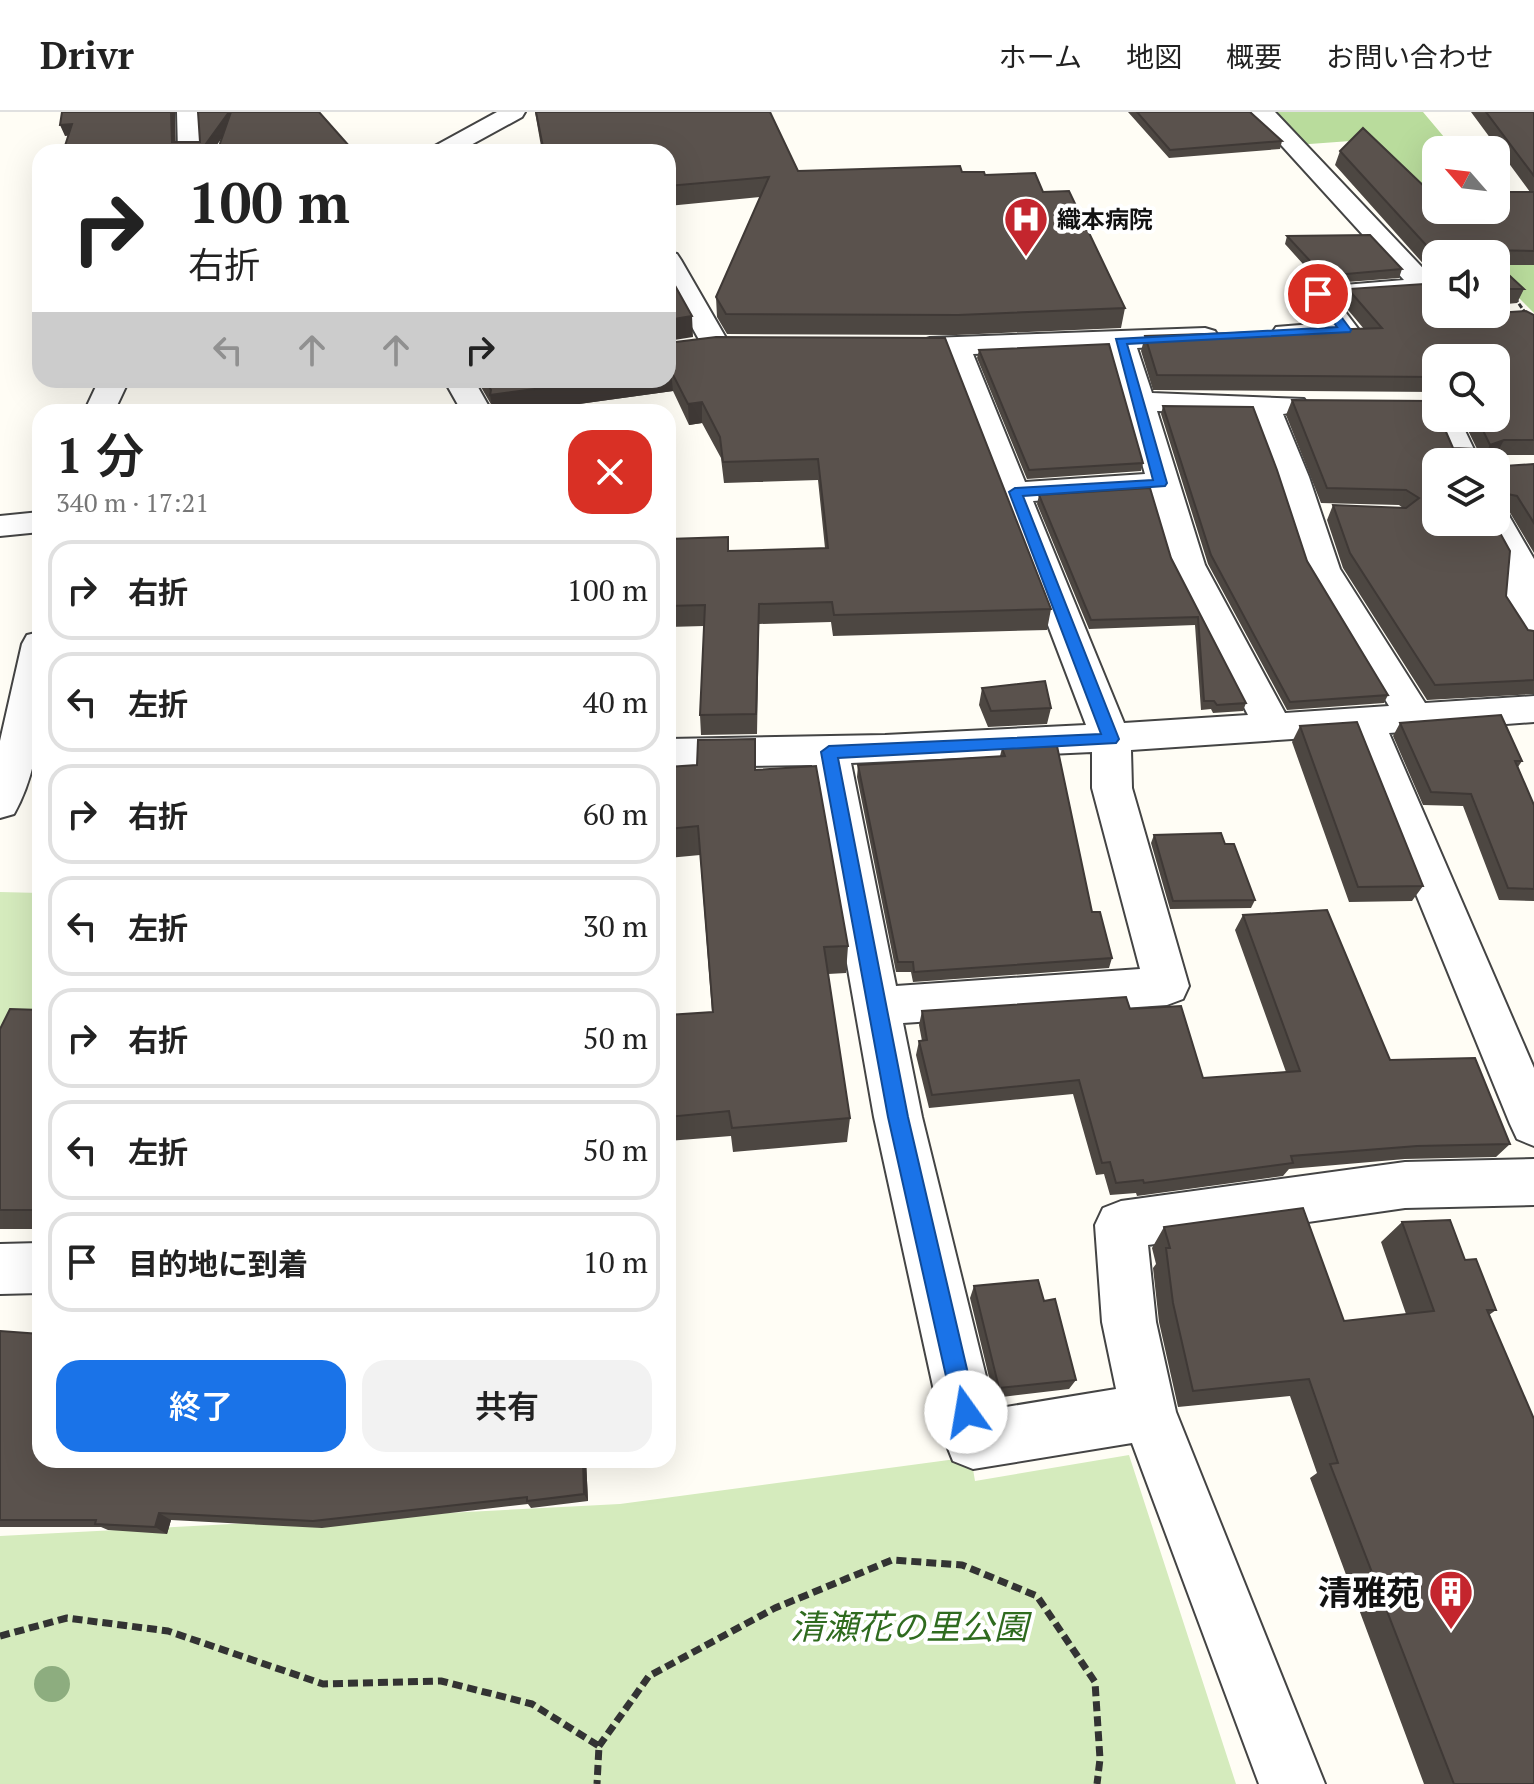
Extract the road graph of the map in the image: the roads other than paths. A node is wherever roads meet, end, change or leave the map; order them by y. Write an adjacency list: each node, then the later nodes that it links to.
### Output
1 (188, 112): 4 (street)
2 (514, 112): 5 (street)
3 (1262, 112): 7 (street)
4 (190, 144)
5 (456, 144)
6 (676, 279): 14 (street)
7 (1422, 282)
8 (1422, 292): 11 (street)
9 (1519, 304): 10 (street)
10 (1510, 306)
11 (1255, 334)
12 (1225, 336): 13 (street)
13 (1121, 341): 16 (street); 17 (street)
14 (746, 345)
15 (896, 347): 16 (street)
16 (956, 347): 21 (street)
17 (1139, 402): 19 (street); 20 (street)
18 (1327, 404): 19 (street)
19 (1264, 405): 27 (street)
20 (1161, 483): 21 (street); 30 (street)
21 (1015, 492): 31 (street)
22 (32, 523): 23 (street)
23 (0, 526)
24 (1504, 536): 25 (street)
25 (1534, 635)
26 (1534, 709): 27 (street)
27 (1414, 717): 28 (street)
28 (1364, 720): 30 (street); 37 (street)
29 (32, 722): 34 (street)
30 (1272, 725): 31 (street)
31 (1111, 739): 32 (street); 36 (street)
32 (829, 752): 33 (street); 36 (street)
33 (676, 753)
34 (28, 761): 35 (street)
35 (0, 803)
36 (876, 1006): 41 (street)
37 (1534, 1124)
38 (1534, 1182): 41 (street)
39 (32, 1268): 40 (street)
40 (0, 1269)
41 (1148, 1412): 42 (street)
42 (1292, 1784)

